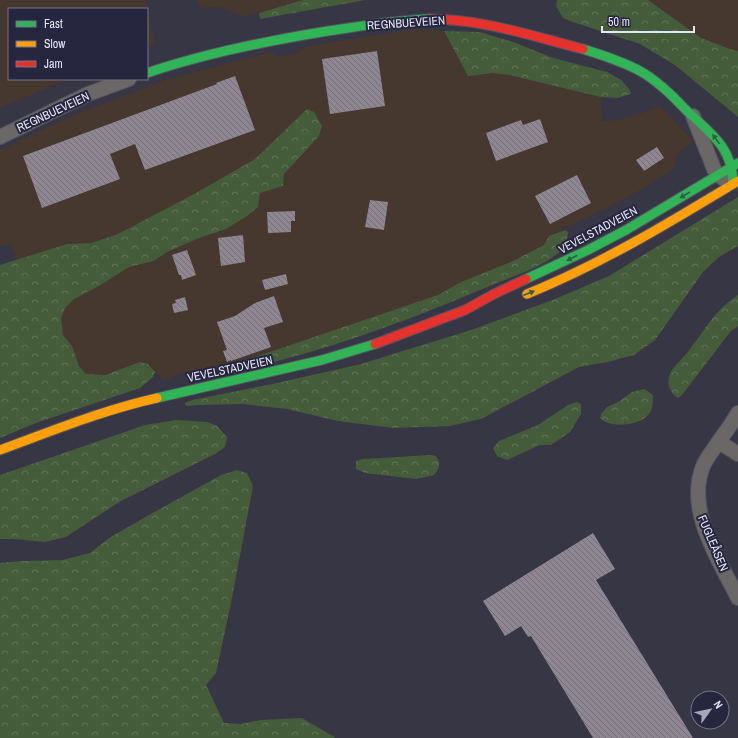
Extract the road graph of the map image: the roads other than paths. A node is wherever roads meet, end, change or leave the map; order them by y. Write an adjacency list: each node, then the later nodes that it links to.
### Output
1 (148, 73): 3 (main road, REGNBUEVEIEN)
2 (126, 80): 4 (street, REGNBUEVEIEN)
3 (693, 116): 5 (main road, REGNBUEVEIEN, one-way to 3); 6 (street, REGNBUEVEIEN)
4 (0, 137)
5 (735, 165): 6 (main road, VEVELSTADVEIEN); 7 (main road, REGNBUEVEIEN)
6 (718, 175): 7 (street); 10 (main road, VEVELSTADVEIEN, one-way to 10)
7 (735, 183): 8 (main road, one-way to 7)
8 (516, 298)
9 (496, 304): 10 (main road, VEVELSTADVEIEN)
10 (465, 310): 13 (main road, VEVELSTADVEIEN)
11 (738, 413): 12 (street, FUGLEÅSEN)
12 (719, 442): 14 (street); 15 (street, FUGLEÅSEN)
13 (0, 450)
14 (738, 454)
15 (738, 598)

